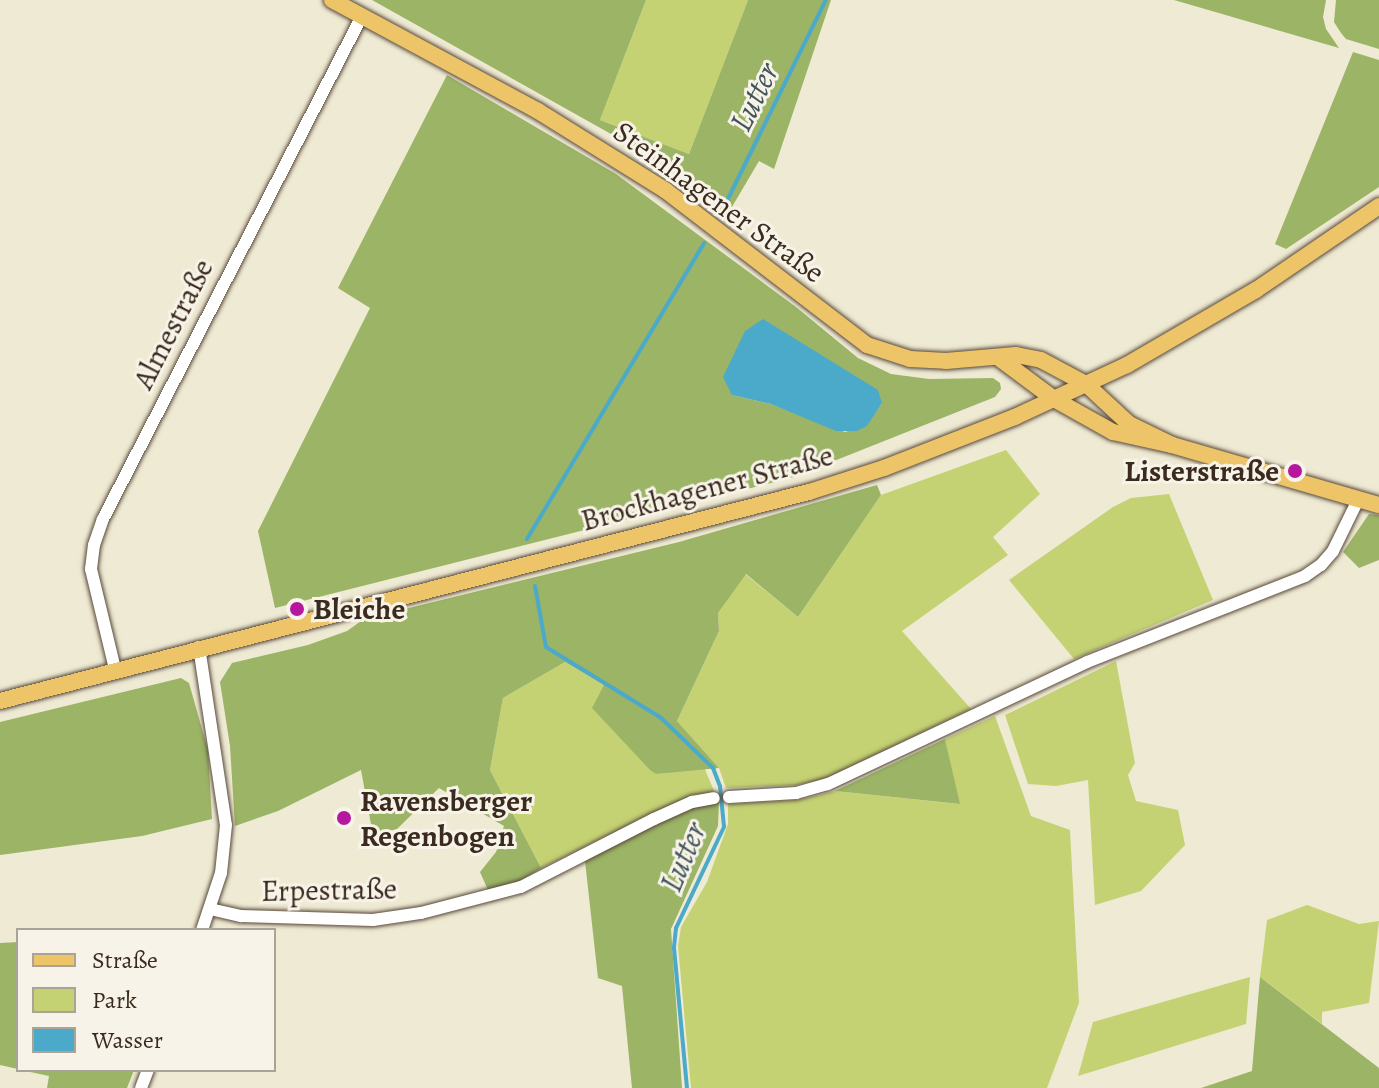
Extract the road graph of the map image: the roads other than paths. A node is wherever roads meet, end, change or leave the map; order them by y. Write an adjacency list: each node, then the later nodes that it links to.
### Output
1 (332, 0): 2 (main road, Steinhagener Straße)
2 (362, 16): 4 (main road, Steinhagener Straße); 11 (street, Almestraße)
3 (1379, 206): 5 (main road, Brockhagener Straße)
4 (999, 358): 5 (main road, Steinhagener Straße); 6 (main road, Steinhagener Straße)
5 (1086, 384): 6 (main road, Brockhagener Straße); 7 (main road, Steinhagener Straße)
6 (1054, 399): 7 (main road, Steinhagener Straße); 10 (main road, Brockhagener Straße)
7 (1172, 445): 8 (main road, Steinhagener Straße)
8 (1359, 498): 9 (main road, Steinhagener Straße); 13 (street)
9 (1379, 505)
10 (199, 647): 11 (main road, Brockhagener Straße); 15 (street, Erpestraße)
11 (115, 669): 12 (main road, Brockhagener Straße)
12 (0, 701)
13 (729, 797)
14 (714, 798): 15 (street, Erpestraße)
15 (210, 909): 16 (street, Erpestraße)
16 (203, 928)

